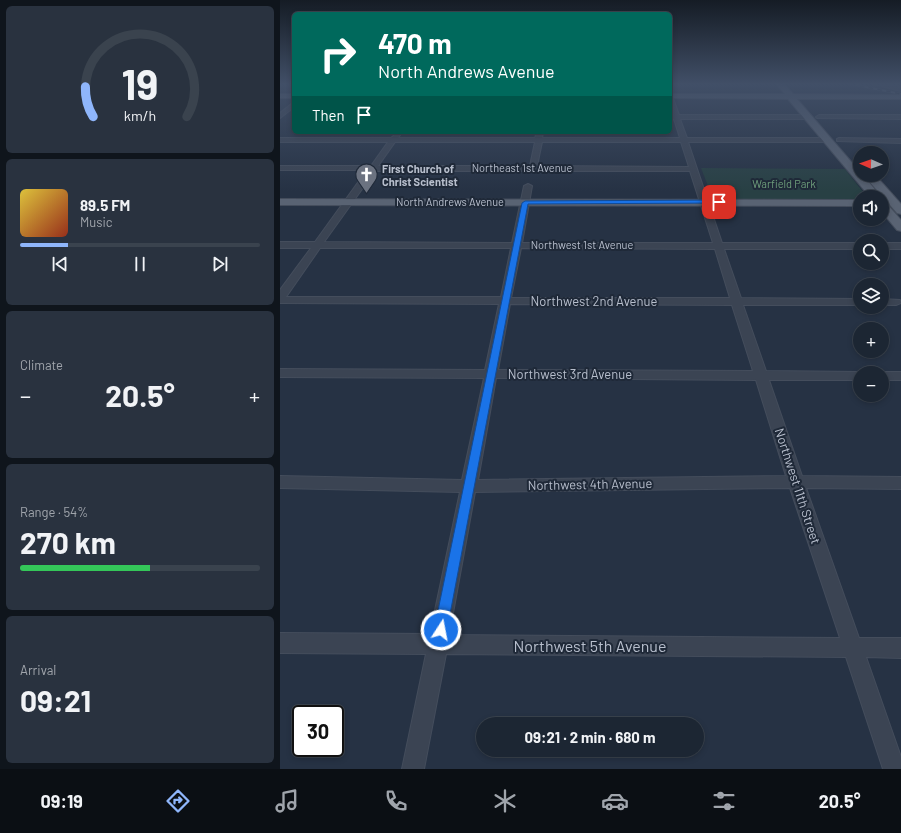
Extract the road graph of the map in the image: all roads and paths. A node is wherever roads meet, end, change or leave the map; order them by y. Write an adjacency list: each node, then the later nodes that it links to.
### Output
1 (674, 120): 10 (street, Northwest 11th Street)
2 (810, 120): 6 (main road)
3 (821, 120): 12 (main road)
4 (398, 134): 8 (street)
5 (540, 134): 9 (street)
6 (826, 138): 10 (street); 12 (main road); 20 (main road)
7 (280, 140): 8 (street)
8 (393, 140): 9 (street); 15 (street)
9 (538, 140): 10 (street); 16 (street)
10 (684, 140): 17 (street, Northwest 11th Street)
11 (901, 141): 12 (street)
12 (842, 144): 13 (main road)
13 (853, 156)
14 (280, 168): 15 (street, Northeast 1st Avenue)
15 (373, 168): 16 (street, Northeast 1st Avenue); 22 (street)
16 (533, 168): 17 (street, Northeast 1st Avenue)
17 (693, 169): 23 (street, Northwest 11th Street)
18 (874, 182): 26 (main road)
19 (528, 186): 24 (street)
20 (870, 190)
21 (280, 202): 22 (main road, North Andrews Avenue)
22 (348, 202): 24 (main road, North Andrews Avenue); 29 (street)
23 (704, 202): 24 (main road, North Andrews Avenue); 25 (main road, North Andrews Avenue); 31 (street, Northwest 11th Street)
24 (525, 203): 30 (street)
25 (853, 203)
26 (892, 205): 27 (main road)
27 (901, 227)
28 (280, 245): 29 (street, Northwest 1st Avenue)
29 (317, 245): 30 (street, Northwest 1st Avenue); 35 (street)
30 (517, 245): 31 (street, Northwest 1st Avenue); 36 (street)
31 (718, 246): 32 (street, Northwest 1st Avenue); 37 (street, Northwest 11th Street)
32 (853, 246)
33 (889, 246): 34 (street)
34 (901, 246)
35 (280, 299): 36 (street, Northwest 2nd Avenue)
36 (506, 300): 37 (street, Northwest 2nd Avenue); 42 (street)
37 (737, 302): 38 (street, Northwest 2nd Avenue); 43 (street, Northwest 11th Street)
38 (853, 302)
39 (889, 302): 40 (street)
40 (896, 302)
41 (280, 373): 42 (street, Northwest 3rd Avenue)
42 (491, 374): 43 (street, Northwest 3rd Avenue); 50 (street)
43 (762, 375): 44 (street, Northwest 3rd Avenue); 48 (street, Northwest 11th Street)
44 (853, 376)
45 (889, 376): 46 (street)
46 (901, 376)
47 (280, 482): 50 (street, Northwest 4th Avenue)
48 (796, 482): 49 (street, Northwest 4th Avenue); 50 (street, Northwest 4th Avenue); 53 (street, Northwest 11th Street)
49 (901, 483)
50 (469, 486): 52 (street)
51 (280, 643): 52 (street, Northwest 5th Avenue)
52 (438, 644): 53 (street, Northwest 5th Avenue); 55 (street)
53 (853, 648): 54 (street, Northwest 5th Avenue); 56 (street, Northwest 11th Street)
54 (901, 648)
55 (413, 769)
56 (894, 769)

